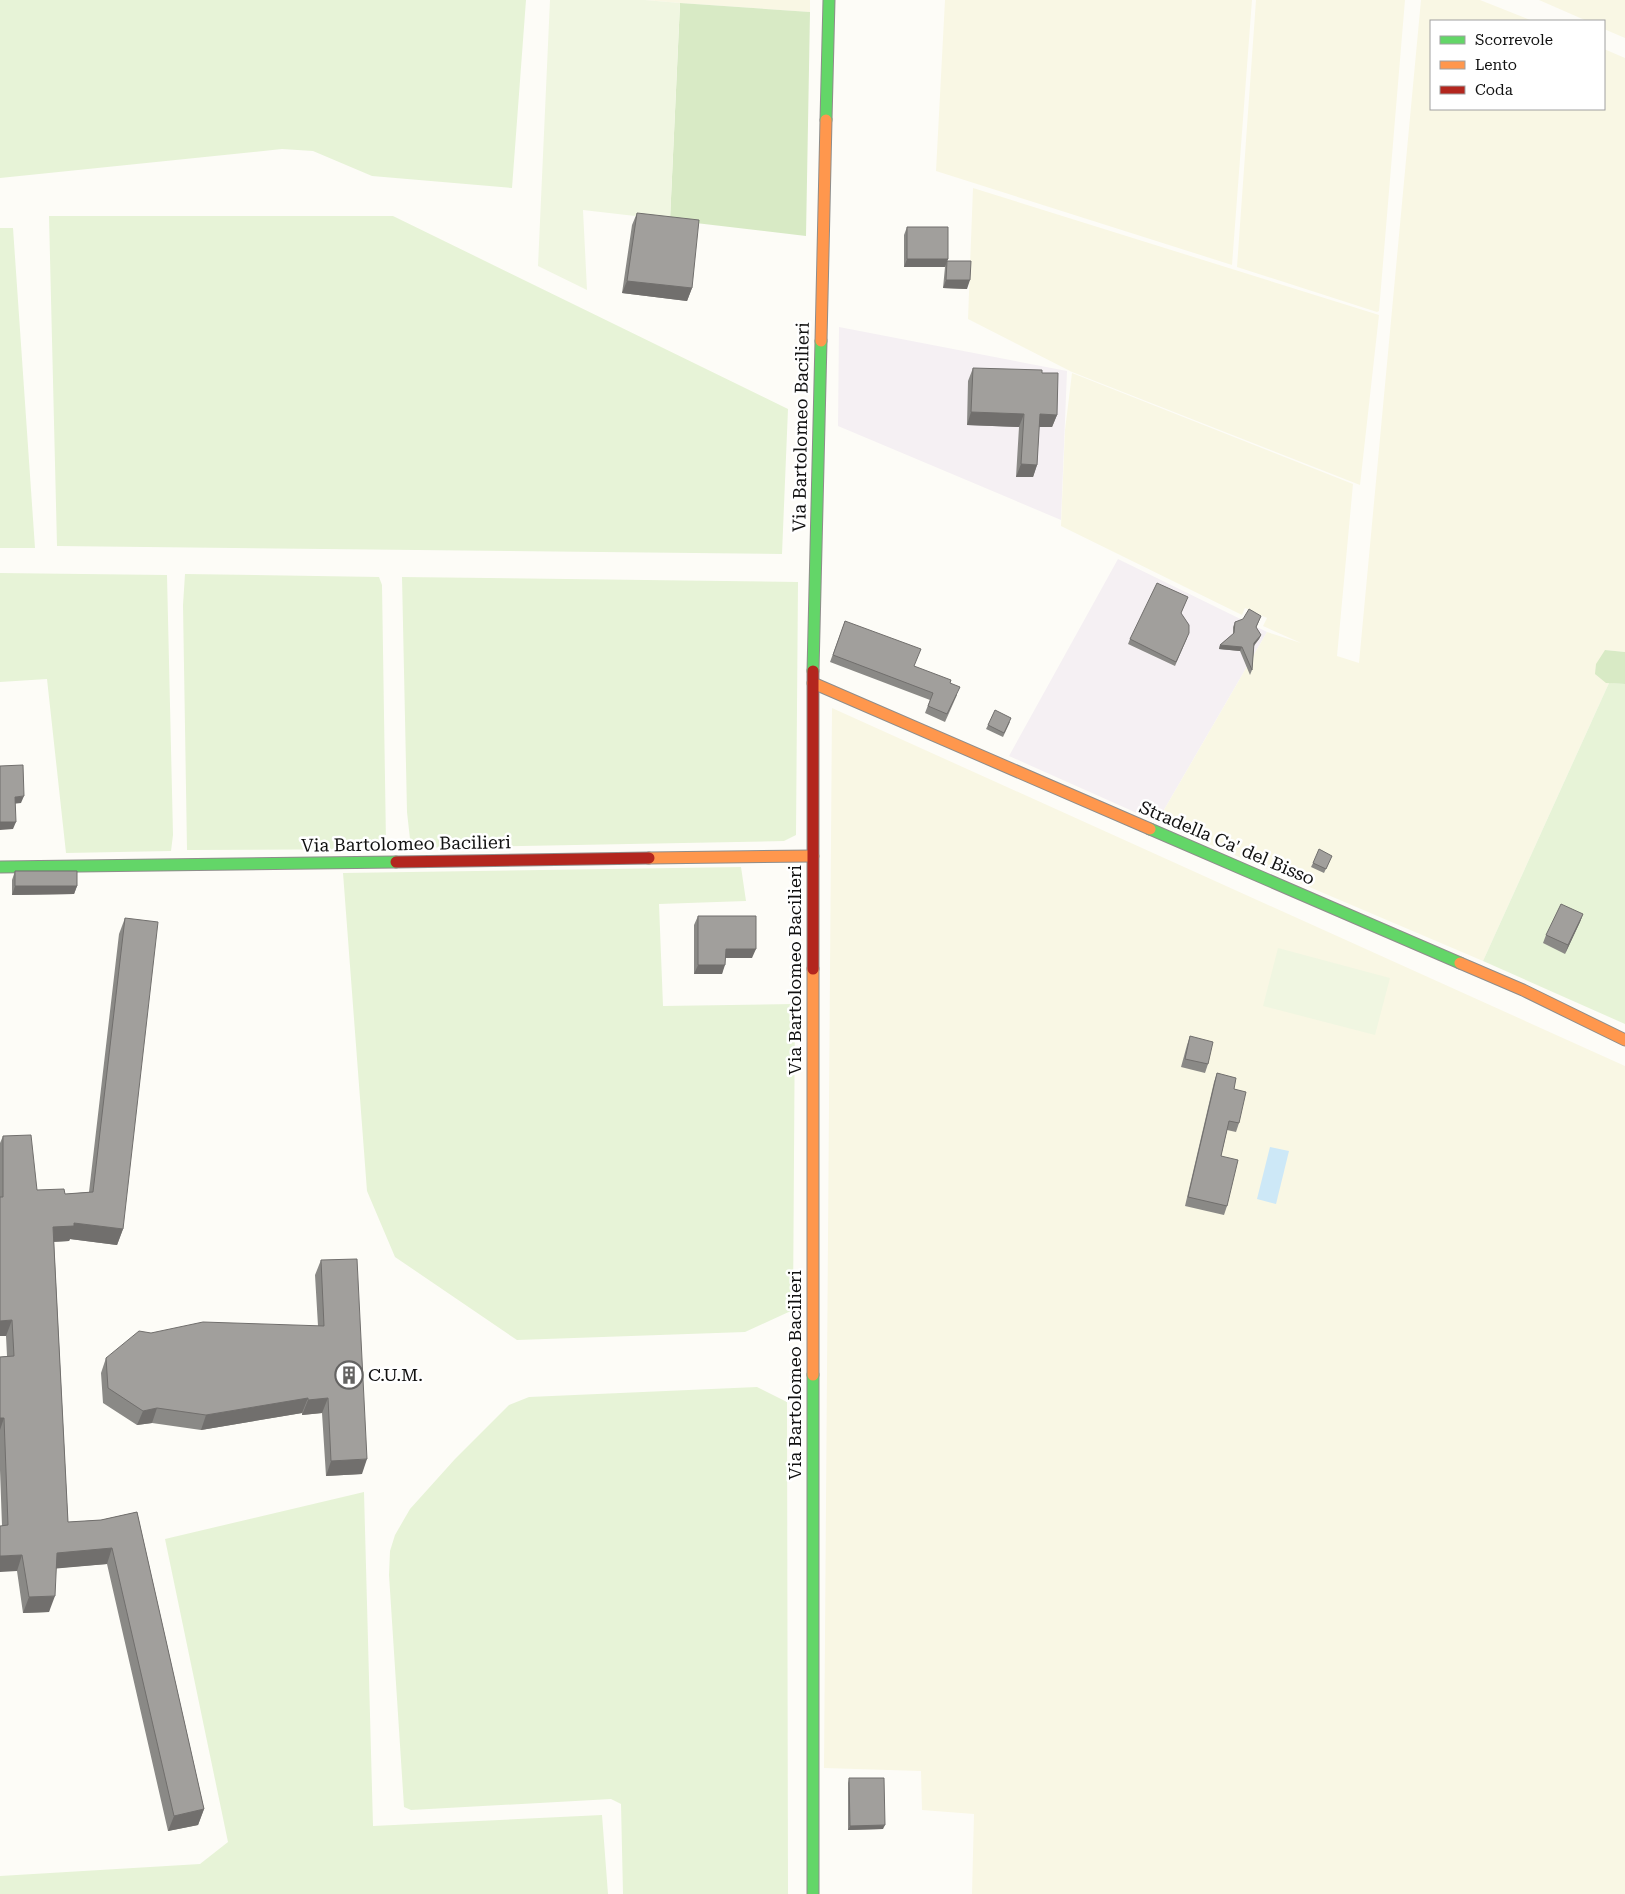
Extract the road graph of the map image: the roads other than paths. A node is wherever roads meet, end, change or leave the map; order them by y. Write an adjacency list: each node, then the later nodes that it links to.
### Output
1 (829, 0): 2 (street, Via Bartolomeo Bacilieri)
2 (813, 683): 3 (street, Via Bartolomeo Bacilieri); 5 (street, Stradella Ca' del Bisso)
3 (813, 856): 4 (street, Via Bartolomeo Bacilieri); 6 (street, Via Bartolomeo Bacilieri)
4 (0, 867)
5 (1625, 1040)
6 (813, 1894)

